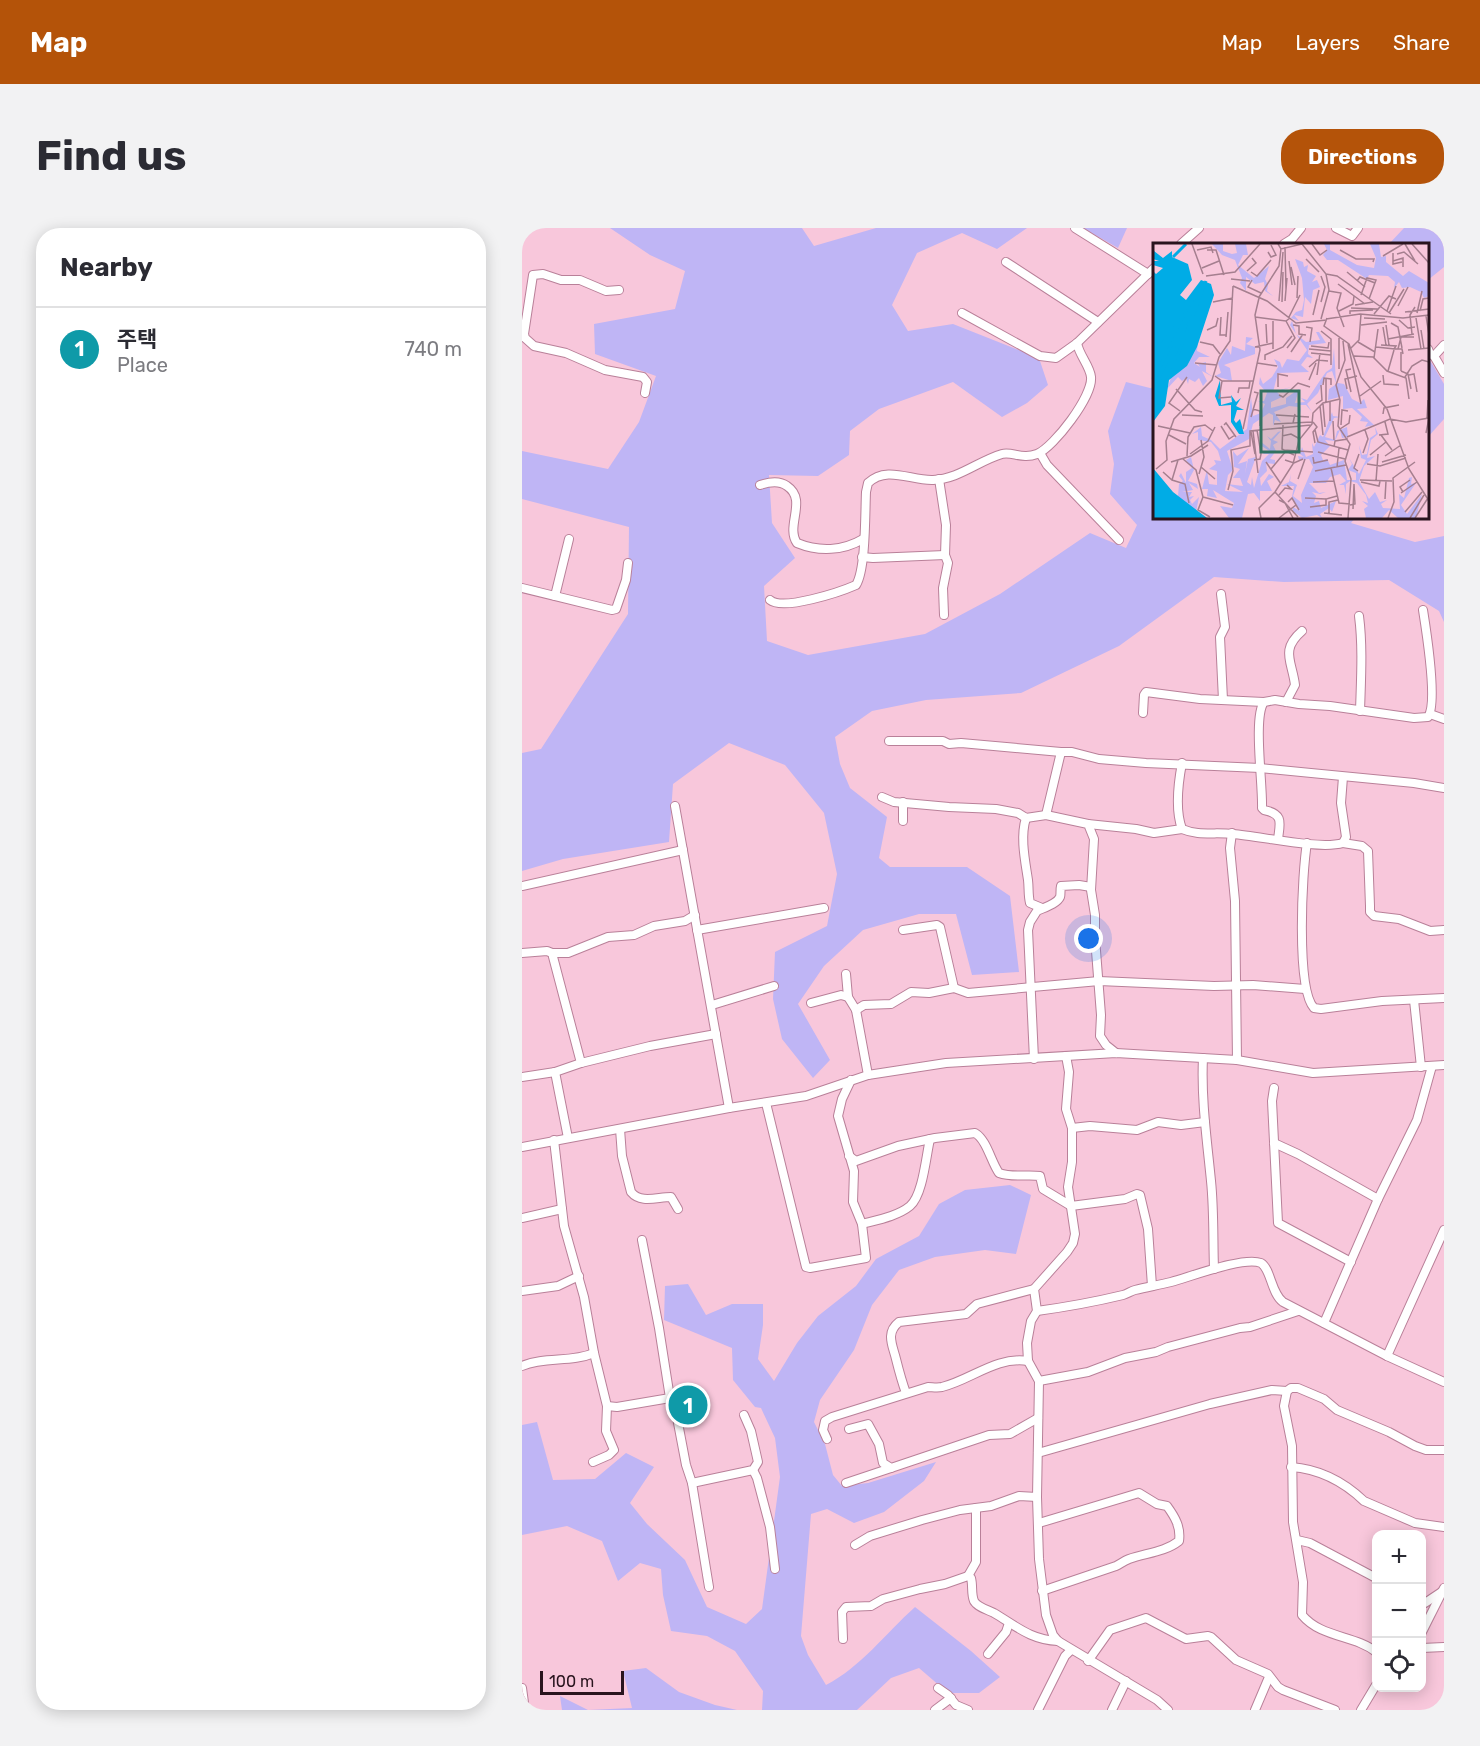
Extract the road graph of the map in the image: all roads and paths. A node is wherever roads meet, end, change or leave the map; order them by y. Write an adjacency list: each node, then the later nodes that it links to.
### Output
1 (1075, 228): 9 (street)
2 (1198, 228): 6 (street)
3 (1301, 228): 7 (street)
4 (1336, 228): 5 (street)
5 (1358, 228)
6 (1181, 243)
7 (1286, 243)
8 (1006, 262): 13 (street)
9 (1151, 271): 13 (street)
10 (618, 290): 11 (street)
11 (524, 314): 19 (street)
12 (962, 314): 14 (street)
13 (1098, 322): 14 (street)
14 (1077, 344): 20 (street)
15 (1444, 345): 17 (street)
16 (1429, 352): 17 (street)
17 (1434, 356): 18 (street)
18 (1444, 373)
19 (645, 393)
20 (1040, 453): 21 (street); 25 (street)
21 (939, 479): 24 (street); 26 (street)
22 (760, 485): 24 (street)
23 (568, 539): 31 (street)
24 (863, 539): 27 (street)
25 (1119, 540)
26 (945, 555): 27 (street); 34 (street)
27 (862, 557): 32 (street)
28 (628, 563): 31 (street)
29 (522, 588): 31 (street)
30 (1221, 594): 37 (street)
31 (555, 596)
32 (770, 600)
33 (1422, 610): 42 (street)
34 (944, 615)
35 (1359, 616): 40 (street)
36 (1302, 631): 39 (street)
37 (1223, 700): 38 (street); 41 (street)
38 (1264, 702): 39 (street); 47 (street)
39 (1286, 702): 40 (street)
40 (1360, 711): 42 (street)
41 (1143, 713)
42 (1430, 714): 43 (street)
43 (1444, 719)
44 (889, 741): 45 (street)
45 (1061, 752): 46 (street); 53 (street)
46 (1182, 763): 47 (street); 57 (street)
47 (1260, 768): 48 (street); 59 (street)
48 (1343, 777): 49 (street); 61 (street)
49 (1444, 788)
50 (882, 797): 51 (street)
51 (903, 802): 54 (street); 55 (street)
52 (675, 806): 62 (street)
53 (1046, 815): 54 (street); 56 (street)
54 (1026, 818): 66 (street)
55 (903, 821)
56 (1088, 824): 57 (street); 64 (street)
57 (1182, 830): 58 (street)
58 (1232, 833): 59 (street); 76 (street)
59 (1278, 839): 60 (street)
60 (1307, 843): 61 (street); 79 (street)
61 (1343, 843): 70 (street)
62 (683, 850): 63 (street); 67 (street)
63 (522, 886)
64 (1091, 887): 66 (street); 74 (street)
65 (824, 908): 68 (street)
66 (1042, 908): 77 (street)
67 (694, 915): 68 (street); 72 (street)
68 (698, 930): 84 (street)
69 (903, 930): 78 (street)
70 (1444, 930)
71 (522, 953): 72 (street)
72 (552, 953): 92 (street)
73 (846, 974): 80 (street)
74 (1099, 981): 76 (street); 77 (street); 87 (street)
75 (774, 986): 84 (street)
76 (1237, 986): 79 (street); 91 (street)
77 (1030, 987): 78 (street); 90 (street)
78 (954, 988): 85 (street)
79 (1305, 989): 82 (street)
80 (849, 996): 83 (street); 85 (street)
81 (1444, 998): 82 (street)
82 (1414, 1000): 95 (street)
83 (811, 1003)
84 (712, 1005): 86 (street)
85 (856, 1010): 97 (street)
86 (716, 1034): 92 (street); 102 (street)
87 (1116, 1053): 88 (street); 89 (street)
88 (1066, 1056): 90 (street); 104 (street)
89 (1203, 1058): 91 (street); 103 (street)
90 (1034, 1059): 97 (street)
91 (1238, 1060): 95 (street)
92 (581, 1063): 96 (street)
93 (1444, 1065): 94 (street)
94 (1432, 1066): 95 (street); 112 (street)
95 (1421, 1067)
96 (555, 1072): 98 (street); 106 (street)
97 (868, 1076): 99 (street)
98 (522, 1077)
99 (851, 1080): 101 (street); 111 (street)
100 (1274, 1088): 109 (street)
101 (766, 1103): 102 (street); 117 (street)
102 (729, 1108): 105 (street)
103 (1205, 1122): 104 (street); 121 (street)
104 (1072, 1128): 113 (street)
105 (620, 1129): 106 (street); 115 (street)
106 (568, 1138): 108 (street)
107 (930, 1139): 111 (street); 113 (street); 117 (street)
108 (554, 1140): 110 (street); 114 (street)
109 (1274, 1143): 112 (street); 120 (street)
110 (522, 1146)
111 (849, 1156): 117 (street)
112 (1378, 1198): 120 (street)
113 (1071, 1206): 123 (street); 124 (street)
114 (562, 1209): 116 (street); 122 (street)
115 (678, 1209)
116 (522, 1218)
117 (862, 1224)
118 (1444, 1230): 130 (street)
119 (642, 1240): 137 (street)
120 (1351, 1262): 128 (street)
121 (1214, 1269): 123 (street); 127 (street)
122 (579, 1276): 125 (street); 129 (street)
123 (1152, 1286): 126 (street)
124 (1034, 1289): 126 (street); 136 (street)
125 (522, 1291)
126 (1037, 1311): 131 (street)
127 (1298, 1311): 128 (street); 133 (street)
128 (1324, 1323): 130 (street)
129 (594, 1353): 132 (street); 138 (street)
130 (1387, 1356): 134 (street)
131 (1028, 1361): 133 (street); 136 (street)
132 (522, 1366)
133 (1039, 1381): 140 (street)
134 (1444, 1382)
135 (1287, 1391): 143 (street); 144 (street); 146 (street)
136 (906, 1393): 142 (street)
137 (670, 1398): 138 (street); 149 (street)
138 (607, 1406): 145 (street)
139 (744, 1415): 148 (street)
140 (1038, 1418): 144 (street); 147 (street)
141 (849, 1429): 147 (street)
142 (827, 1439)
143 (1444, 1450)
144 (1038, 1453): 151 (street)
145 (593, 1462)
146 (1291, 1467): 154 (street); 155 (street)
147 (891, 1468): 150 (street)
148 (753, 1470): 149 (street); 157 (street)
149 (692, 1483): 160 (street)
150 (846, 1483)
151 (1037, 1497): 152 (street); 153 (street)
152 (976, 1508): 156 (street); 159 (street)
153 (1039, 1523): 162 (street); 162 (street)
154 (1444, 1527)
155 (1297, 1540): 158 (street); 170 (street)
156 (855, 1545)
157 (775, 1569)
158 (1372, 1575)
159 (968, 1576): 164 (street); 166 (street)
160 (709, 1587)
161 (1444, 1589): 163 (street); 165 (street)
162 (1042, 1590): 167 (street)
163 (1426, 1600)
164 (1009, 1623): 167 (street); 172 (street)
165 (1426, 1624)
166 (843, 1639)
167 (1058, 1641): 171 (street)
168 (1444, 1647): 169 (street)
169 (1426, 1648)
170 (1372, 1649)
171 (1071, 1650): 173 (street); 183 (street)
172 (988, 1654)
173 (1088, 1661): 174 (street); 175 (street)
174 (1269, 1677): 186 (street); 187 (street)
175 (1126, 1681): 184 (street); 185 (street)
176 (522, 1688): 180 (street)
177 (938, 1688): 179 (street)
178 (1372, 1692): 188 (street)
179 (951, 1698): 181 (street); 182 (street)
180 (525, 1710)
181 (934, 1710)
182 (968, 1710)
183 (1038, 1710)
184 (1112, 1710)
185 (1168, 1710)
186 (1255, 1710)
187 (1335, 1710)
188 (1360, 1710)

